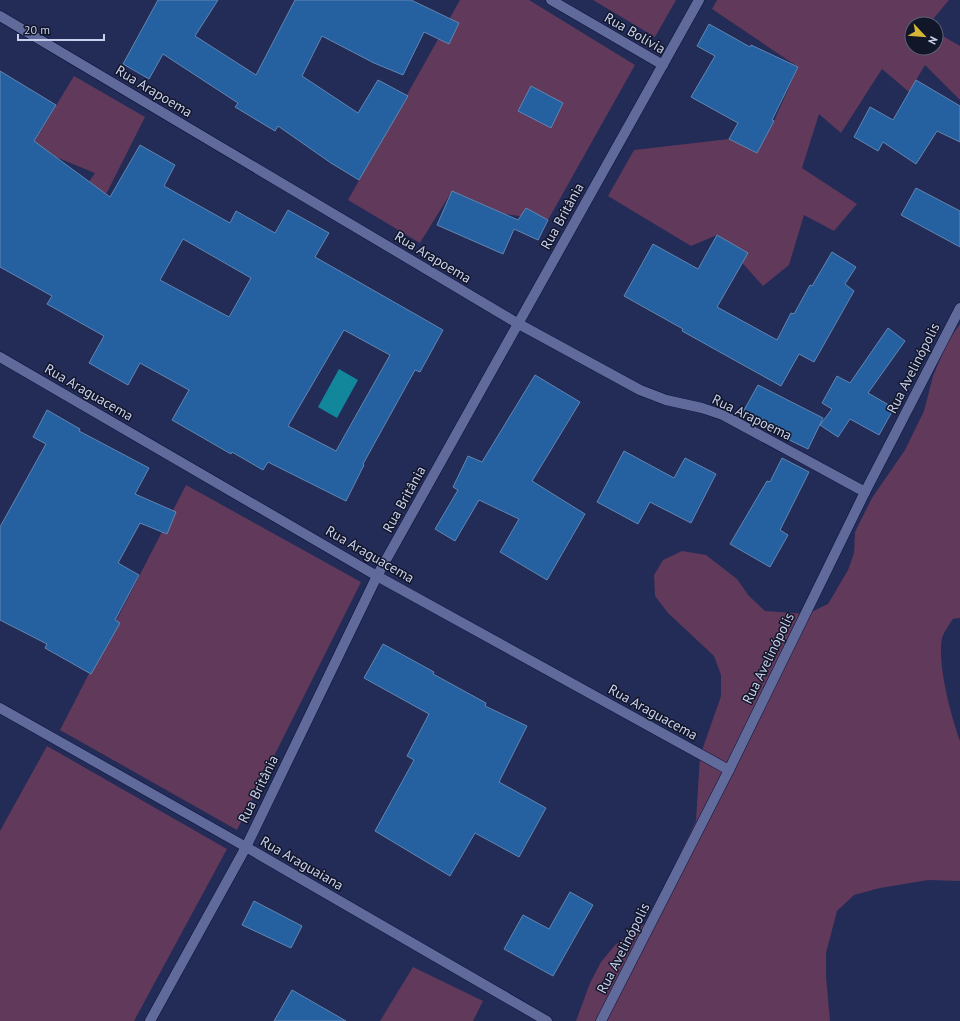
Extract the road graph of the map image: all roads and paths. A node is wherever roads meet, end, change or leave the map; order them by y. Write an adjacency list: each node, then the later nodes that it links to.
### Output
1 (551, 0): 4 (street, Rua Bolívia)
2 (699, 0): 4 (street, Rua Britânia)
3 (0, 16): 6 (street, Rua Arapoema)
4 (663, 65): 6 (street, Rua Britânia)
5 (960, 308): 8 (street, Rua Avelinópolis)
6 (518, 323): 8 (street, Rua Arapoema); 9 (street, Rua Britânia)
7 (0, 357): 9 (street, Rua Araguacema)
8 (865, 492): 11 (street, Rua Avelinópolis)
9 (378, 576): 11 (street, Rua Araguacema); 12 (street, Rua Britânia)
10 (0, 708): 12 (street, Rua Araguaiana)
11 (729, 770): 15 (street, Rua Avelinópolis)
12 (246, 847): 13 (street, Rua Britânia); 14 (street, Rua Araguaiana)
13 (150, 1021)
14 (547, 1021)
15 (601, 1021)

